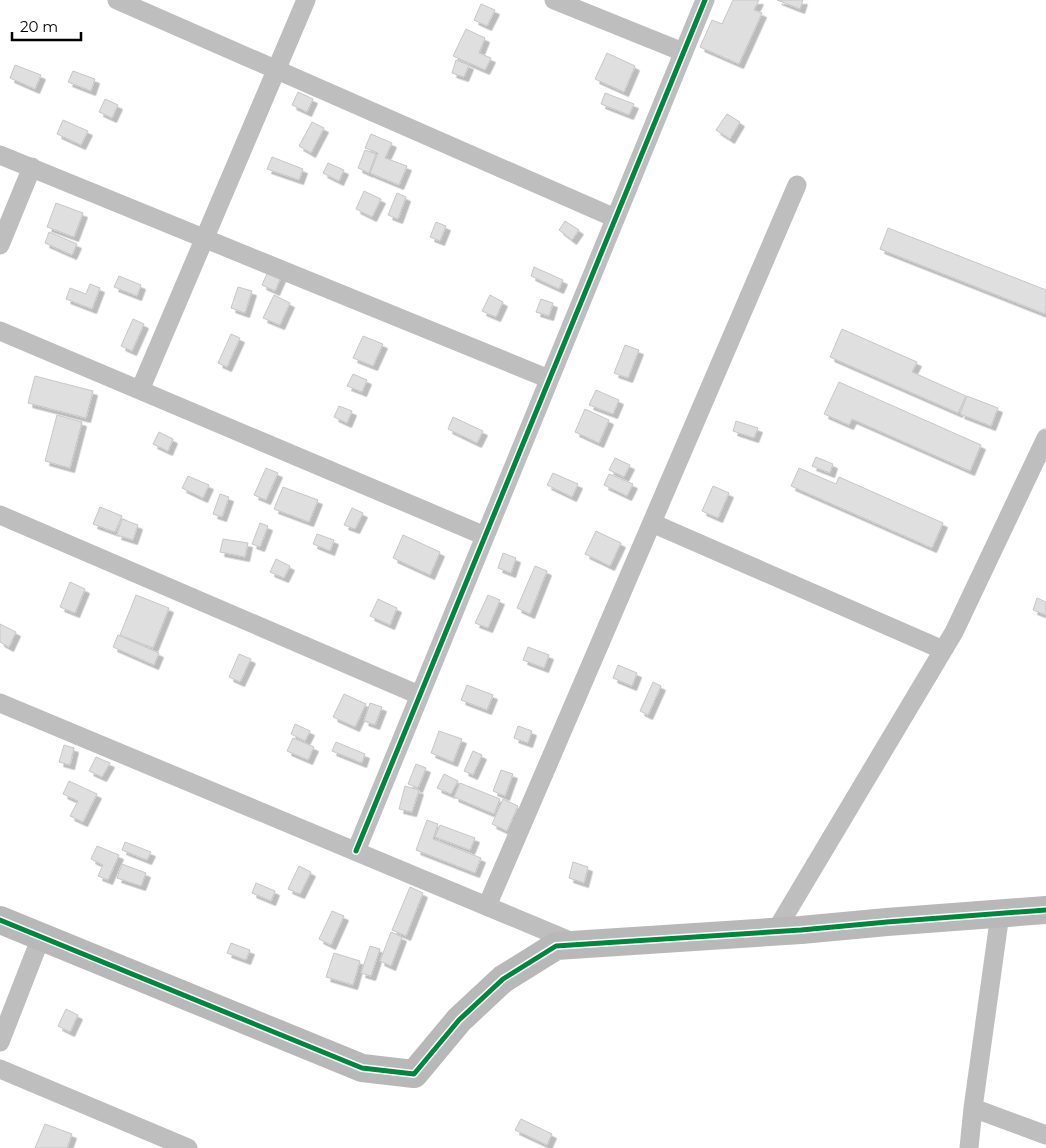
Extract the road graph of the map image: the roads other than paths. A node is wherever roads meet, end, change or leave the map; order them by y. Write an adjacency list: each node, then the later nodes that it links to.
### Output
1 (117, 0): 6 (street)
2 (306, 0): 6 (street)
3 (554, 0): 5 (street)
4 (705, 0): 5 (street)
5 (684, 52): 10 (street)
6 (276, 70): 10 (street); 11 (street)
7 (0, 154): 8 (street)
8 (32, 168): 11 (street); 12 (street)
9 (796, 185): 18 (street)
10 (615, 218): 14 (street)
11 (205, 238): 14 (street); 15 (street)
12 (0, 245)
13 (0, 331): 15 (street)
14 (549, 379): 19 (street)
15 (140, 390): 19 (street)
16 (1046, 438): 20 (street)
17 (0, 516): 21 (street)
18 (652, 523): 20 (street); 24 (street)
19 (485, 536): 21 (street)
20 (943, 650): 28 (street)
21 (420, 695): 23 (street)
22 (0, 703): 23 (street)
23 (356, 851): 24 (street)
24 (487, 906): 30 (street)
25 (1046, 910): 26 (street)
26 (1000, 914): 28 (street); 33 (street)
27 (0, 920): 29 (street)
28 (775, 932): 30 (street)
29 (41, 937): 30 (street); 31 (street)
30 (578, 944)
31 (0, 1042)
32 (0, 1069): 35 (street)
33 (973, 1108): 34 (street); 36 (street)
34 (1046, 1135)
35 (188, 1148)
36 (969, 1148)

